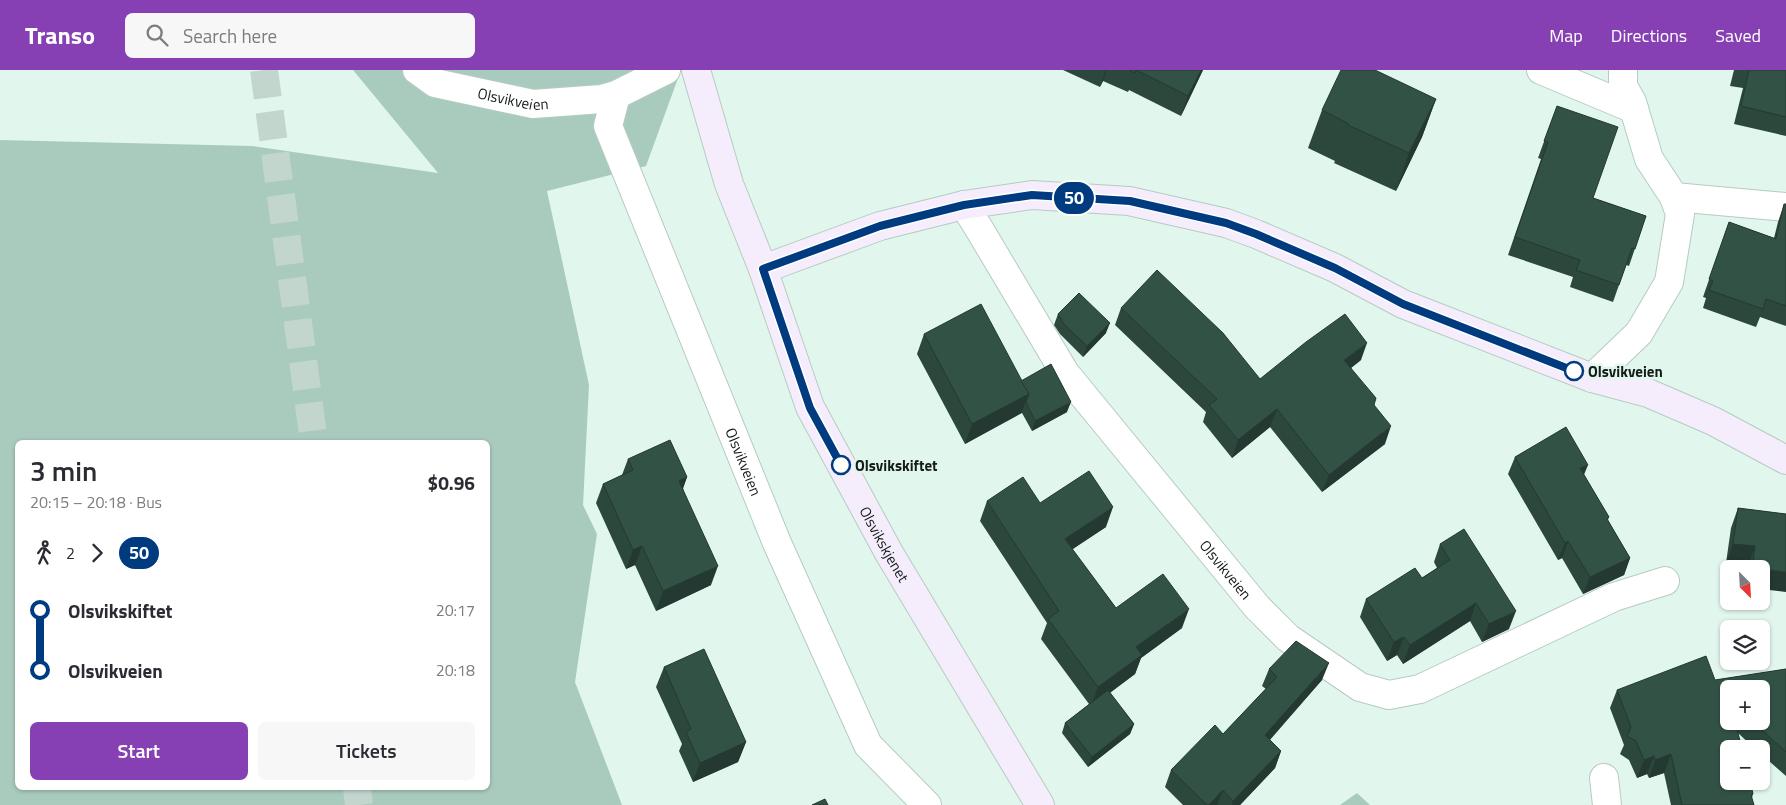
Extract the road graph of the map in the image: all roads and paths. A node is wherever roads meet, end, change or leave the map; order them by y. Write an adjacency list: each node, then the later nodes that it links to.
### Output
1 (416, 70): 6 (street, Olsvikveien)
2 (666, 70): 6 (street, Olsvikveien)
3 (696, 70): 11 (main road)
4 (1541, 70): 7 (street)
5 (1623, 70): 7 (street)
6 (616, 95): 16 (street, Olsvikveien)
7 (1634, 109): 8 (street)
8 (1674, 197): 10 (street); 12 (street)
9 (964, 205): 11 (main road); 12 (main road); 14 (street, Olsvikveien)
10 (1786, 207)
11 (763, 269): 17 (main road, Olsvikskjenet)
12 (1592, 378): 13 (main road)
13 (1786, 460)
14 (1665, 581)
15 (1604, 778): 18 (street)
16 (927, 805)
17 (1040, 805)
18 (1608, 805)

